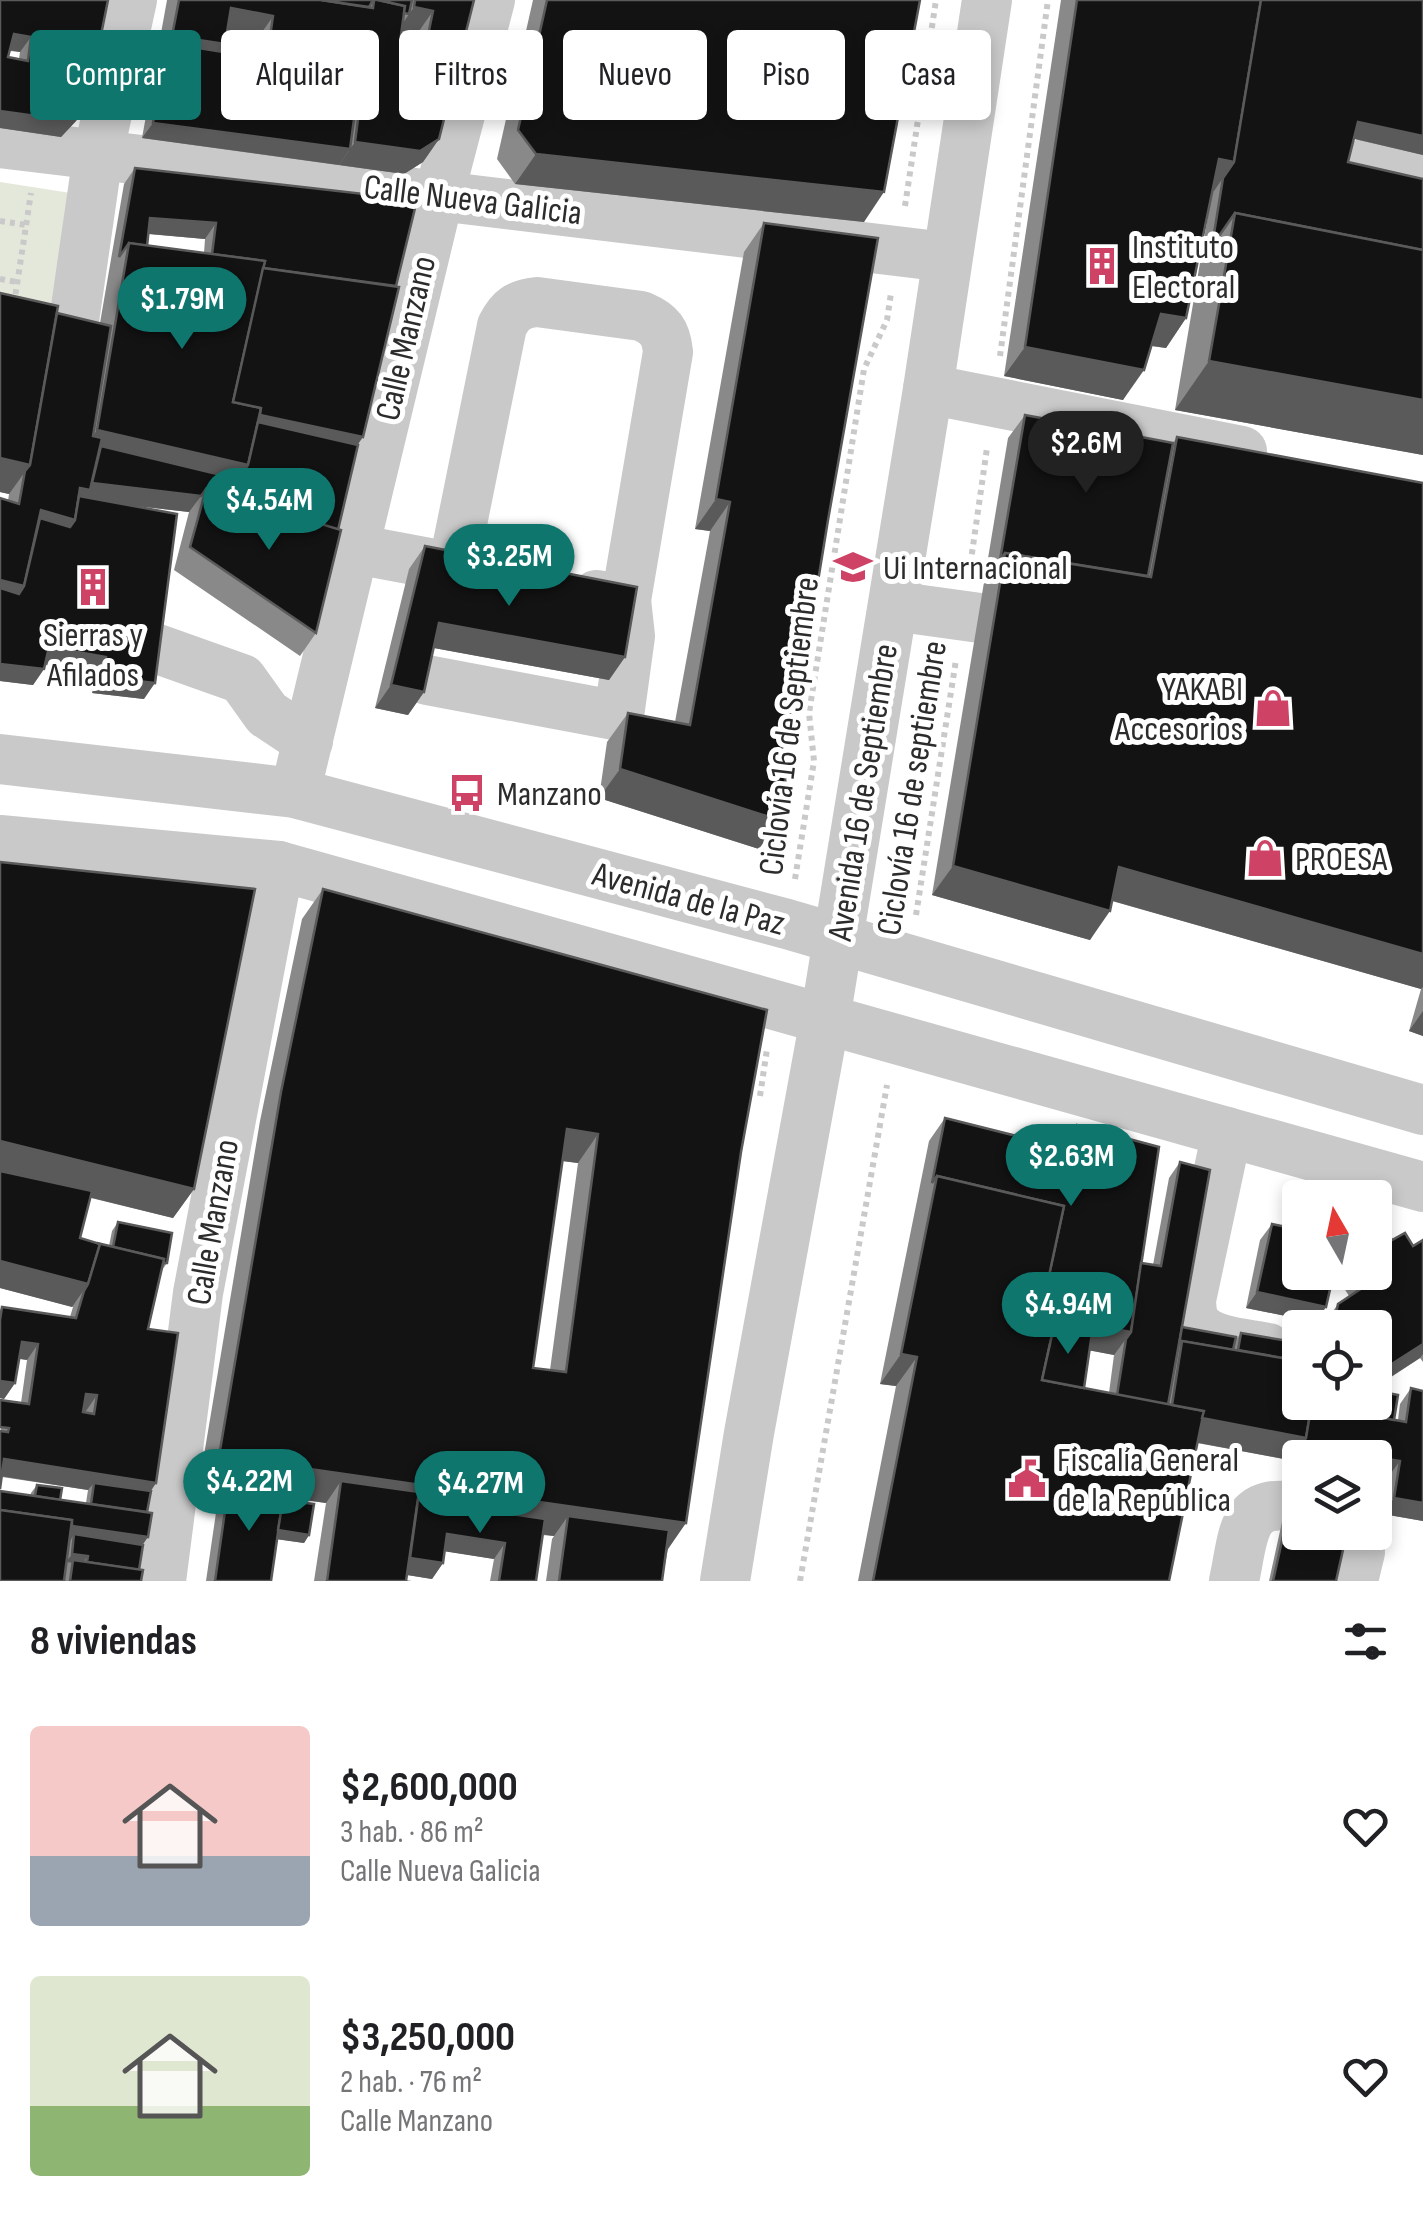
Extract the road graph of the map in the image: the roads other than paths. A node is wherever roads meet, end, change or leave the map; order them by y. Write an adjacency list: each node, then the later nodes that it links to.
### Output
1 (132, 0): 5 (street)
2 (490, 0): 8 (street, Calle Manzano)
3 (987, 0): 9 (street, Avenida 16 de Septiembre)
4 (19, 146): 5 (street, Calle Nueva Galicia)
5 (98, 155): 8 (street, Calle Nueva Galicia); 10 (street)
6 (1366, 163): 7 (street)
7 (1423, 176)
8 (439, 195): 9 (street, Calle Nueva Galicia); 13 (street, Calle Manzano)
9 (946, 257): 11 (street, Avenida 16 de Septiembre)
10 (74, 322)
11 (928, 389): 12 (street); 16 (street, Avenida 16 de Septiembre)
12 (1286, 460)
13 (356, 549): 14 (street); 20 (street, Calle Manzano)
14 (454, 568): 15 (street); 15 (street)
15 (626, 600): 19 (street)
16 (893, 606): 18 (street); 25 (street, Avenida 16 de Septiembre)
17 (152, 647): 20 (street)
18 (1052, 652)
19 (428, 680)
20 (308, 741): 22 (street, Calle Manzano)
21 (0, 759): 22 (street, Avenida de la Paz)
22 (295, 793): 25 (street, Avenida de la Paz)
23 (0, 840): 24 (street)
24 (280, 866): 26 (street); 33 (street, Calle Manzano)
25 (837, 939): 26 (street, Avenida 16 de Septiembre); 27 (street, Avenida de la Paz)
26 (825, 1019): 28 (street); 34 (street, Avenida 16 de Septiembre)
27 (1423, 1110)
28 (1227, 1132): 29 (street); 30 (street)
29 (1423, 1187)
30 (1282, 1352)
31 (1282, 1504): 35 (street)
32 (1360, 1550): 36 (street)
33 (160, 1581)
34 (724, 1581)
35 (1234, 1581)
36 (1353, 1581)

